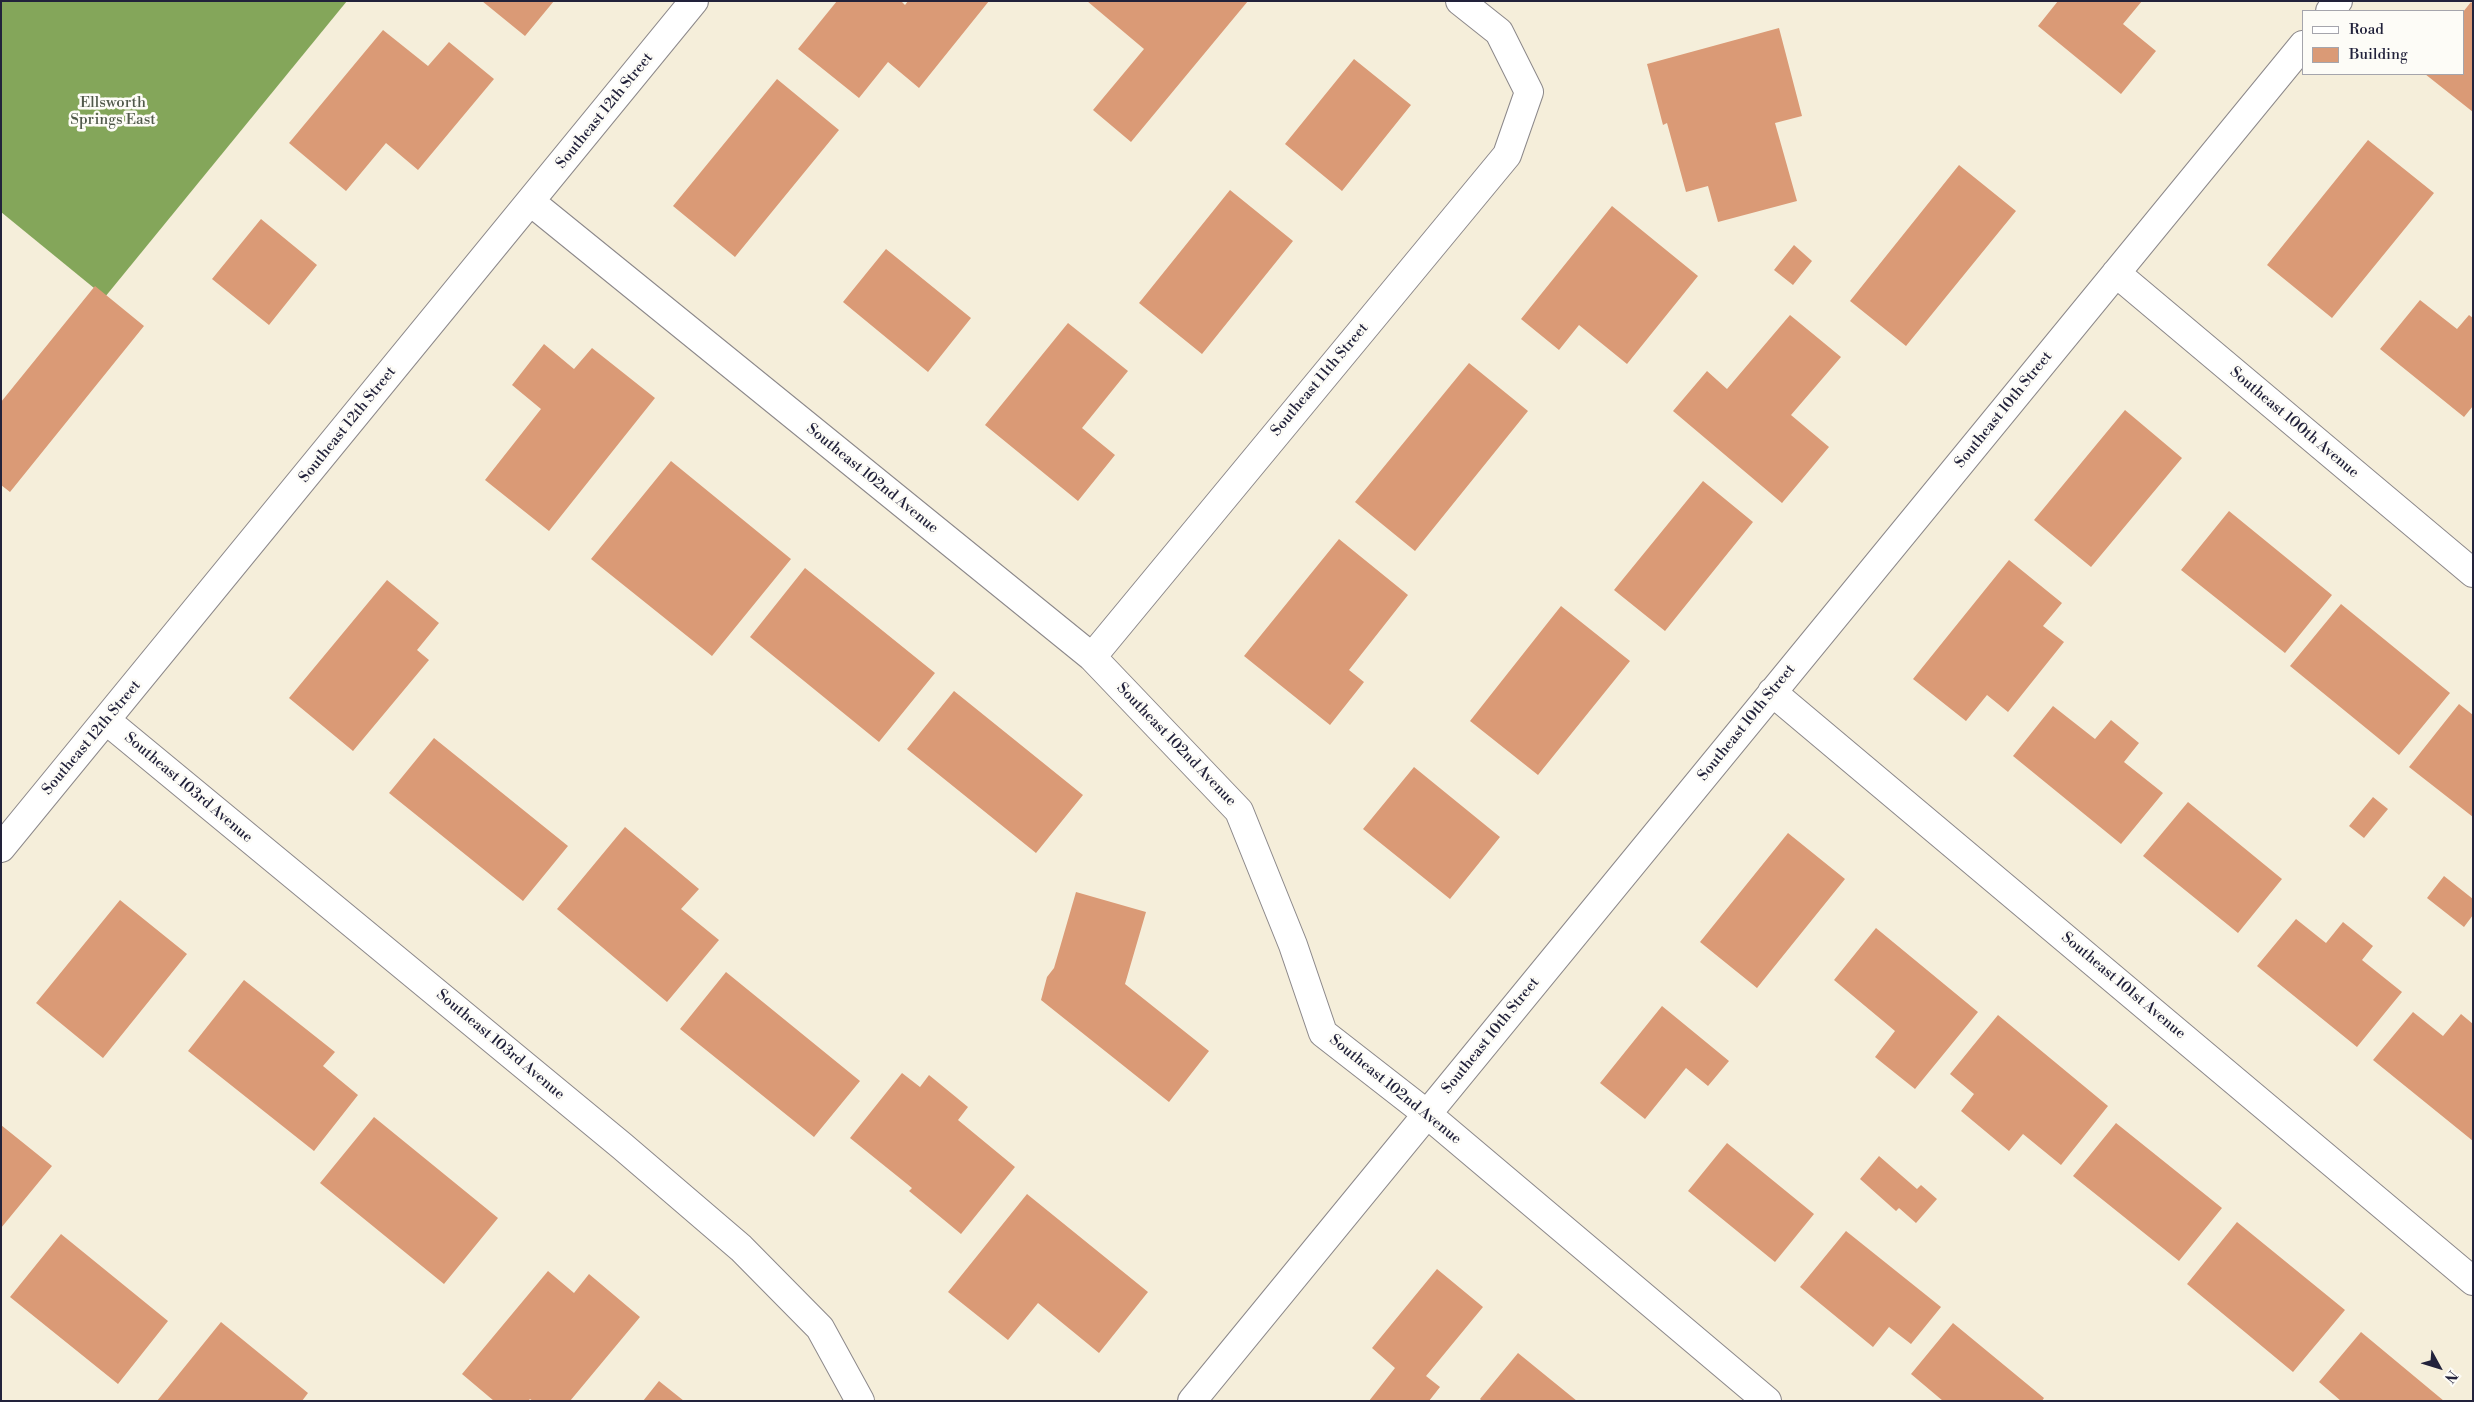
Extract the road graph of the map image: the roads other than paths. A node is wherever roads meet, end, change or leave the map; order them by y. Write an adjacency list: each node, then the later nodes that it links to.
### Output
1 (694, 1): 4 (street, Southeast 12th Street)
2 (1460, 1): 7 (street, Southeast 11th Street)
3 (2302, 46): 5 (street, Southeast 10th Street)
4 (531, 202): 7 (street, Southeast 102nd Avenue); 9 (street, Southeast 12th Street)
5 (2116, 273): 6 (street, Southeast 100th Avenue); 8 (street, Southeast 10th Street)
6 (2473, 573)
7 (1092, 657): 11 (street, Southeast 102nd Avenue)
8 (1772, 692): 11 (street, Southeast 10th Street); 12 (street, Southeast 101st Avenue)
9 (107, 721): 10 (street, Southeast 12th Street); 13 (street, Southeast 103rd Avenue)
10 (1, 848)
11 (1427, 1114): 14 (street, Southeast 10th Street); 15 (street, Southeast 102nd Avenue)
12 (2473, 1280)
13 (860, 1401)
14 (1192, 1401)
15 (1767, 1401)

